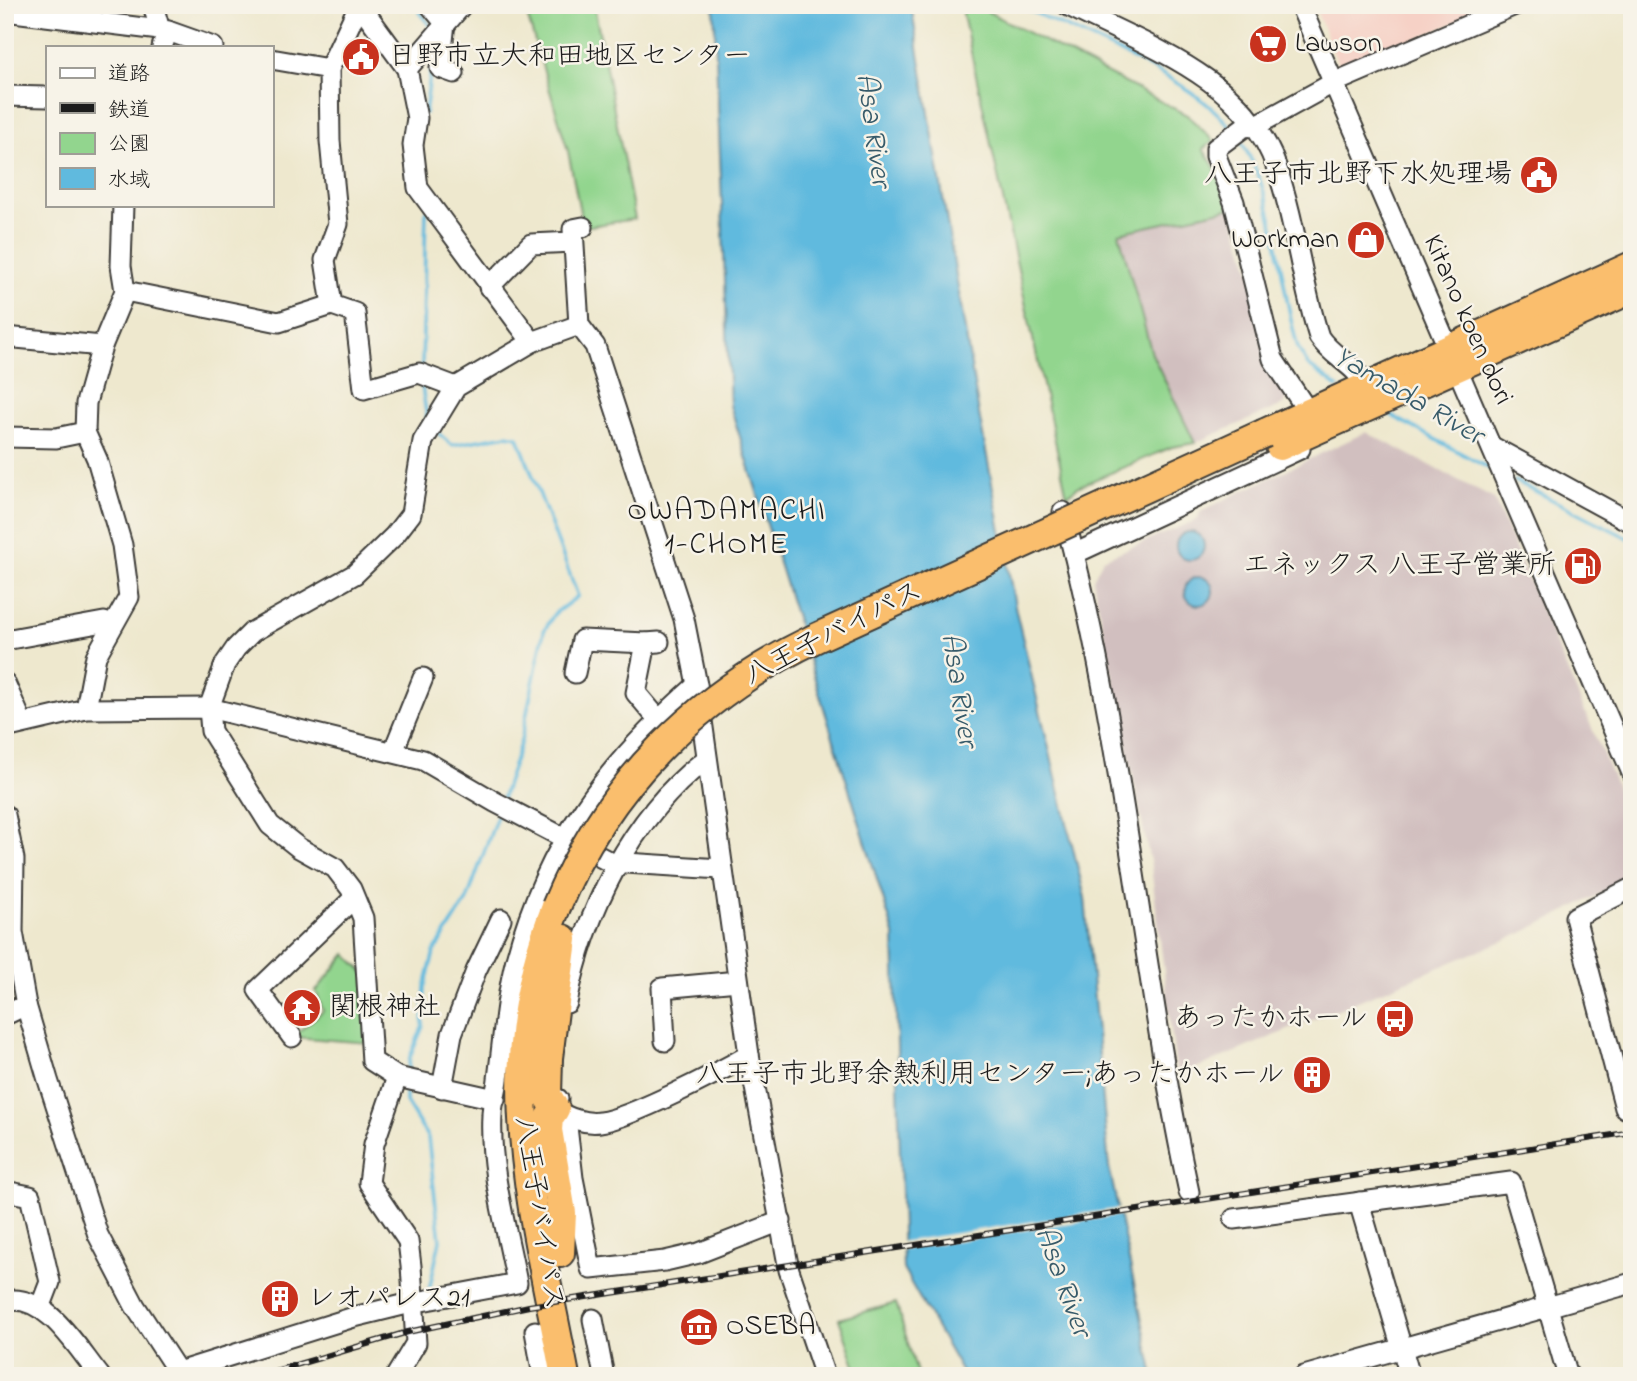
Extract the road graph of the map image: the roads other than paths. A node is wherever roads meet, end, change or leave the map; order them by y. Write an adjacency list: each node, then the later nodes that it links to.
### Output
1 (153, 5): 11 (street)
2 (359, 5): 14 (street); 15 (street)
3 (430, 5): 10 (street)
4 (462, 5): 10 (street)
5 (1067, 5): 20 (street)
6 (1300, 5): 17 (street, Kitano koen dori)
7 (1515, 5): 17 (street)
8 (5, 11): 9 (street)
9 (75, 12): 11 (street)
10 (445, 23): 15 (street); 16 (street)
11 (163, 36): 12 (street)
12 (208, 46)
13 (273, 59): 14 (street)
14 (329, 69): 28 (street)
15 (407, 69): 24 (street)
16 (454, 73)
17 (1333, 83): 20 (street); 35 (street, Kitano koen dori)
18 (5, 96): 19 (street)
19 (46, 97)
20 (1250, 127): 37 (street); 37 (street)
21 (124, 206): 26 (street)
22 (1632, 252): 29 (street)
23 (1632, 266): 29 (highway, 八王子バイパス)
24 (489, 287): 31 (street); 33 (street)
25 (1632, 289): 30 (highway, 八王子バイパス)
26 (125, 290): 28 (street); 34 (street)
27 (1632, 303): 30 (street)
28 (332, 305): 36 (street)
29 (1517, 317): 35 (highway, 八王子バイパス)
30 (1563, 320): 35 (highway, 八王子バイパス)
31 (579, 325): 33 (street); 49 (street)
32 (5, 337): 34 (street)
33 (532, 342): 36 (street)
34 (102, 346): 38 (street)
35 (1453, 358): 37 (highway, 八王子バイパス); 41 (street, Kitano koen dori)
36 (456, 387): 50 (street)
37 (1345, 401): 40 (highway, 八王子バイパス); 40 (highway, 八王子バイパス); 43 (street); 43 (street)
38 (85, 432): 39 (street); 44 (street)
39 (5, 437)
40 (1272, 440): 64 (highway, 八王子バイパス)
41 (1496, 454): 42 (street); 56 (street, Kitano koen dori)
42 (1632, 523)
43 (1074, 554): 77 (street)
44 (111, 625): 45 (street); 51 (street)
45 (5, 640)
46 (575, 673): 52 (street)
47 (423, 678): 54 (street)
48 (5, 683): 53 (street)
49 (696, 685): 52 (street); 55 (street)
50 (209, 708): 51 (street); 54 (street); 62 (street)
51 (86, 709): 53 (street)
52 (658, 719): 58 (street)
53 (14, 725)
54 (393, 752): 58 (street)
55 (705, 760): 59 (street); 60 (street)
56 (1632, 773)
57 (5, 815): 66 (street)
58 (564, 838): 59 (street); 73 (street)
59 (618, 863): 60 (street); 75 (street)
60 (721, 869): 65 (street)
61 (1632, 888): 74 (street)
62 (354, 898): 68 (street); 71 (street)
63 (500, 919): 72 (street)
64 (564, 920): 73 (highway, 八王子バイパス); 75 (highway); 81 (highway, 八王子バイパス)
65 (738, 981): 69 (street); 70 (street)
66 (26, 1005): 67 (street); 84 (street)
67 (5, 1015)
68 (292, 1037)
69 (665, 1041)
70 (749, 1055): 75 (street); 80 (street)
71 (397, 1077): 72 (street); 84 (street)
72 (442, 1088): 73 (street)
73 (507, 1100): 84 (street); 90 (highway, 八王子バイパス)
74 (1632, 1106)
75 (560, 1113): 80 (street); 81 (highway)
76 (5, 1191): 86 (street)
77 (1189, 1192)
78 (1359, 1202): 79 (street); 85 (street); 89 (street)
79 (1234, 1219)
80 (781, 1221): 93 (street)
81 (560, 1253): 90 (highway, 八王子バイパス)
82 (1632, 1283): 85 (street)
83 (5, 1301): 86 (street)
84 (411, 1303): 92 (street)
85 (1548, 1307): 89 (street); 96 (street)
86 (40, 1308): 91 (street)
87 (593, 1319): 90 (street)
88 (535, 1331): 90 (street)
89 (1401, 1348): 94 (street); 95 (street)
90 (574, 1375)
91 (100, 1376)
92 (396, 1376)
93 (825, 1376)
94 (1304, 1376)
95 (1410, 1376)
96 (1568, 1376)

